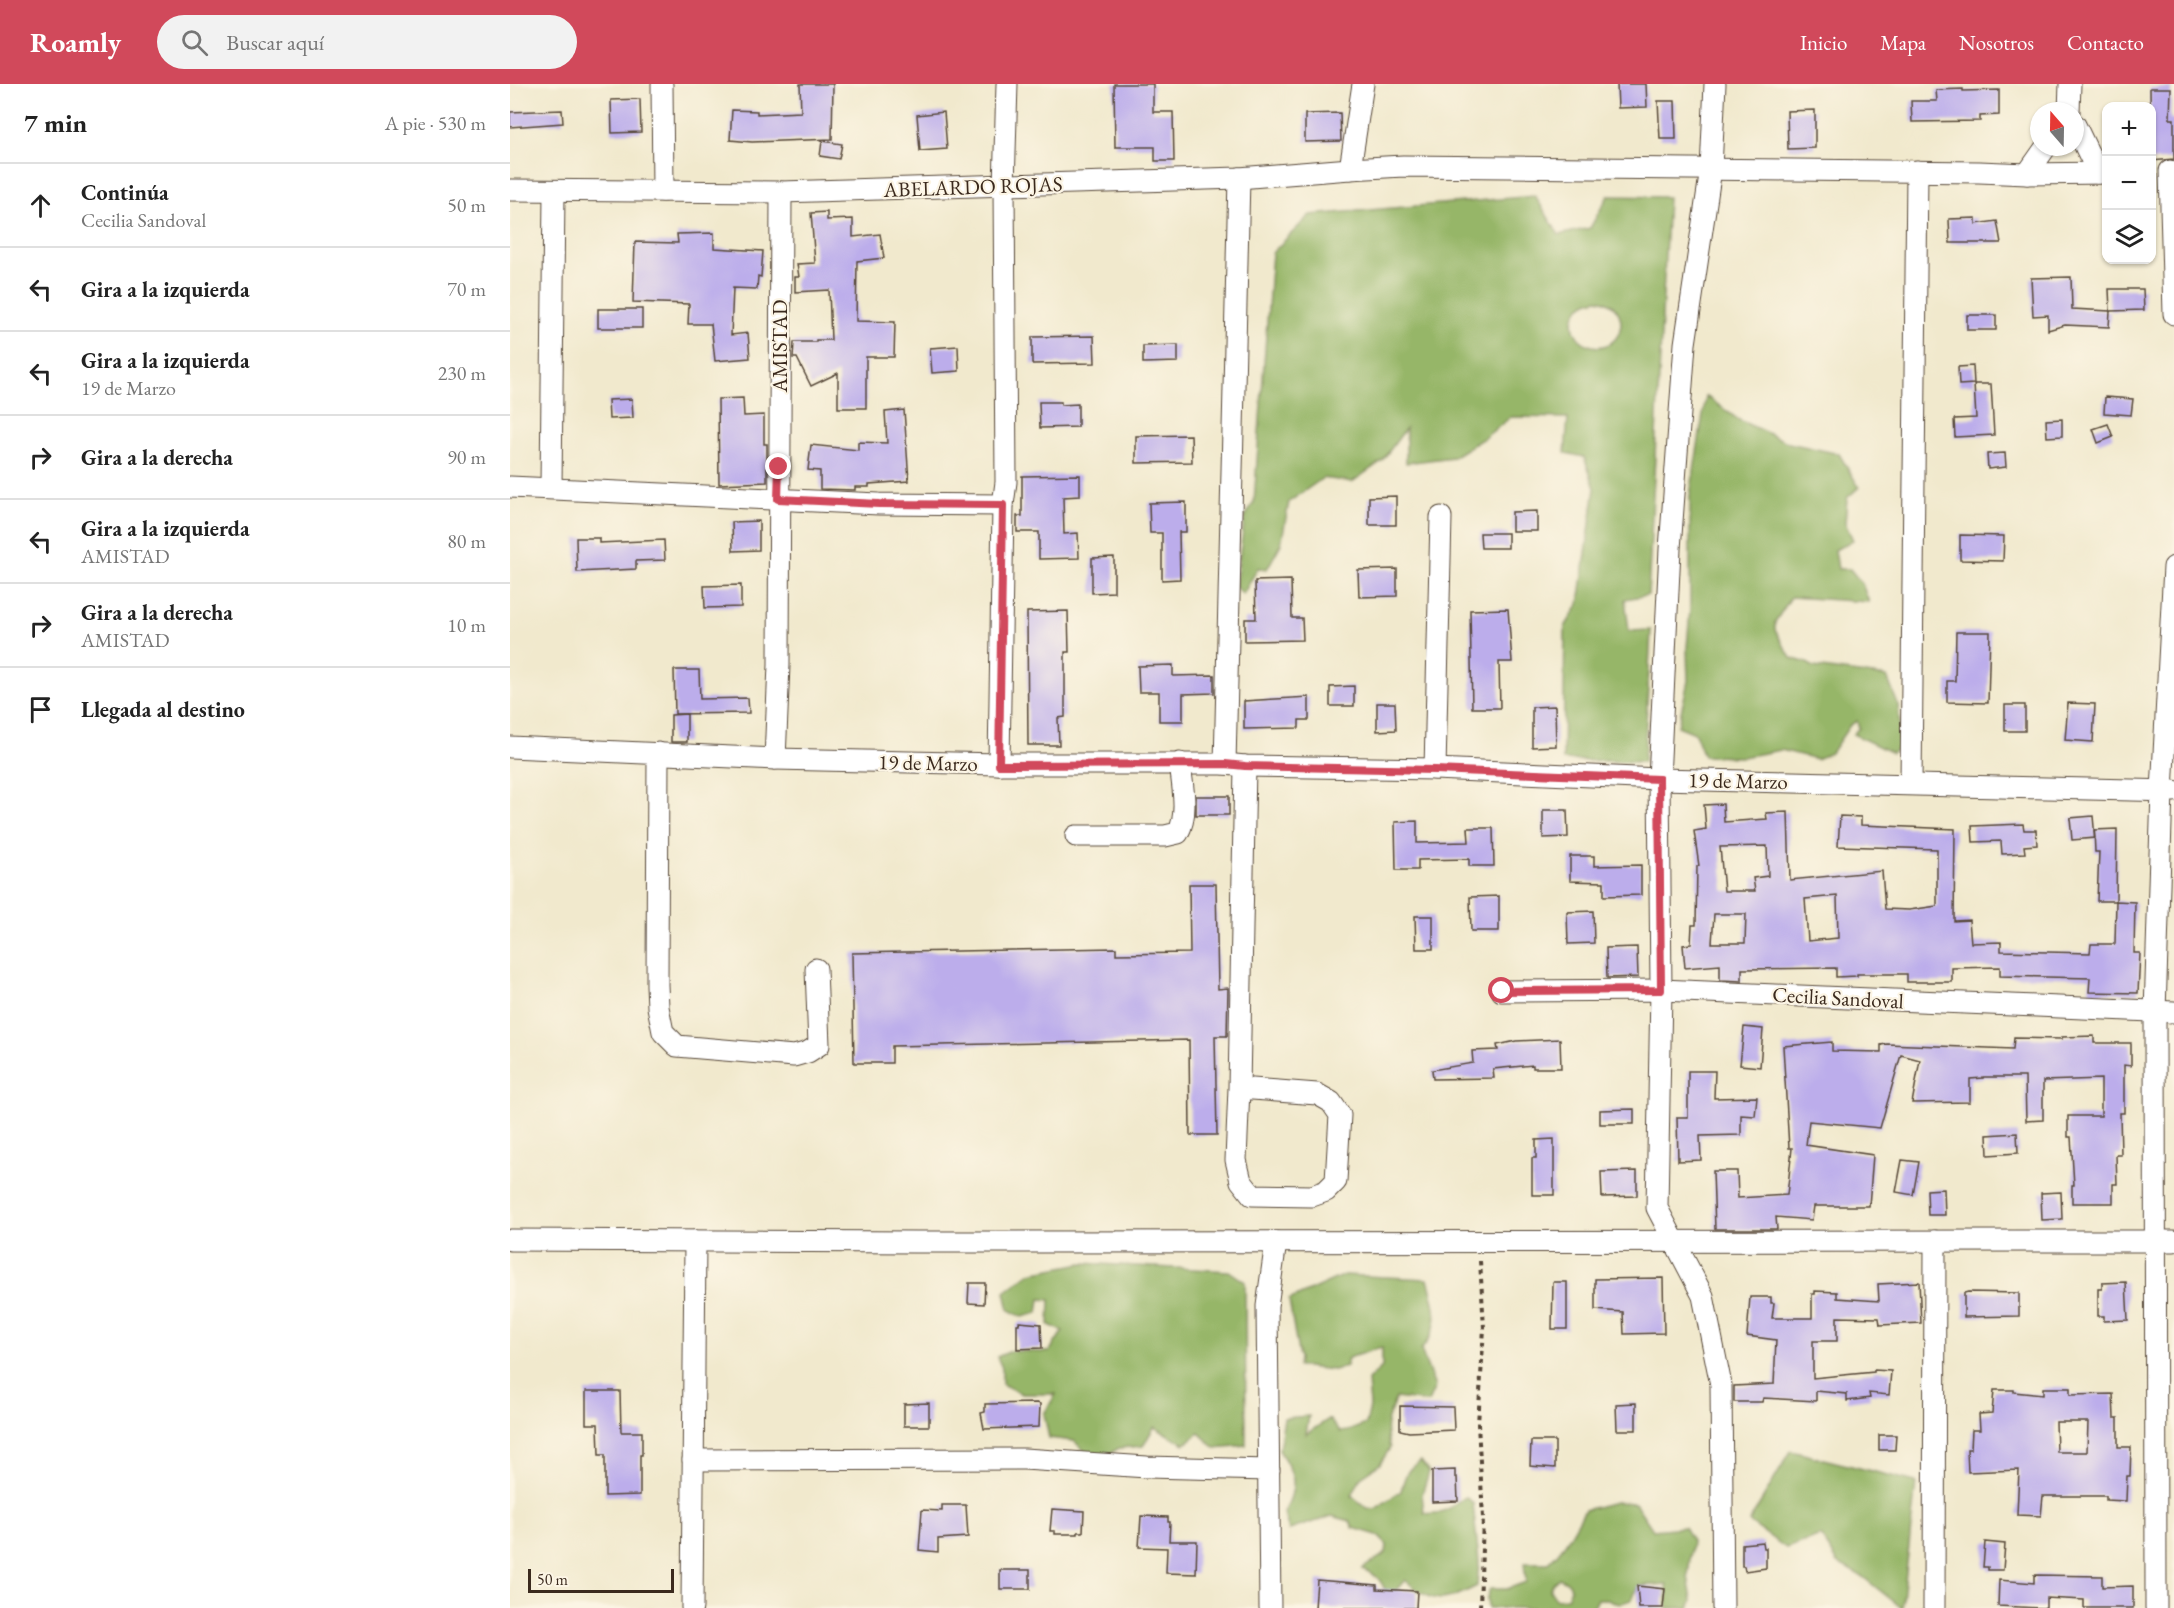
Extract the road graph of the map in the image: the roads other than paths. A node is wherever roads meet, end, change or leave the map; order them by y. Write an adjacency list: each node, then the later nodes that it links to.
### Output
1 (662, 84): 18 (street)
2 (1007, 84): 16 (street)
3 (1363, 84): 9 (street)
4 (1715, 84): 10 (street)
5 (2070, 84): 6 (street)
6 (2069, 102)
7 (2084, 141): 13 (street)
8 (2040, 156): 14 (street)
9 (1350, 169): 10 (street, ABELARDO ROJAS); 15 (street, ABELARDO ROJAS)
10 (1711, 169): 11 (street, ABELARDO ROJAS); 35 (street)
11 (1917, 171): 14 (street, ABELARDO ROJAS); 36 (street)
12 (2165, 171): 21 (street)
13 (2102, 173): 14 (street, ABELARDO ROJAS)
14 (2027, 174)
15 (1239, 178): 16 (street, ABELARDO ROJAS); 33 (street)
16 (1004, 186): 20 (street, ABELARDO ROJAS); 25 (street)
17 (510, 190): 19 (street, ABELARDO ROJAS)
18 (663, 191): 19 (street, ABELARDO ROJAS); 20 (street, ABELARDO ROJAS)
19 (555, 192): 23 (street)
20 (781, 192): 24 (street, AMISTAD)
21 (2174, 314)
22 (510, 487): 23 (street)
23 (551, 488): 24 (street)
24 (778, 499): 25 (street); 30 (street, AMISTAD)
25 (1003, 505): 32 (street)
26 (1442, 517): 34 (street)
27 (2174, 567): 37 (street)
28 (510, 747): 29 (street, 19 de Marzo)
29 (658, 753): 30 (street, 19 de Marzo); 39 (street)
30 (775, 759): 32 (street, 19 de Marzo)
31 (1180, 763): 32 (street, 19 de Marzo); 33 (street, 19 de Marzo); 38 (street)
32 (999, 765)
33 (1235, 765): 34 (street, 19 de Marzo); 43 (street)
34 (1435, 770): 35 (street, 19 de Marzo)
35 (1659, 779): 36 (street, 19 de Marzo); 40 (street)
36 (1911, 784): 37 (street, 19 de Marzo)
37 (2168, 791): 42 (street)
38 (1076, 836)
39 (816, 969)
40 (1661, 990): 41 (street, Cecilia Sandoval); 42 (street, Cecilia Sandoval); 49 (street)
41 (1502, 991)
42 (2164, 1012): 47 (street)
43 (1239, 1088): 43 (street)
44 (510, 1240): 45 (street)
45 (695, 1241): 48 (street); 50 (street)
46 (1935, 1241): 47 (street); 49 (street); 56 (street)
47 (2165, 1241): 52 (street)
48 (1276, 1242): 49 (street); 51 (street)
49 (1675, 1242): 55 (street)
50 (693, 1460): 51 (street); 53 (street)
51 (1269, 1470): 54 (street)
52 (2165, 1475): 57 (street)
53 (692, 1608)
54 (1270, 1608)
55 (1723, 1608)
56 (1934, 1608)
57 (2156, 1608)

